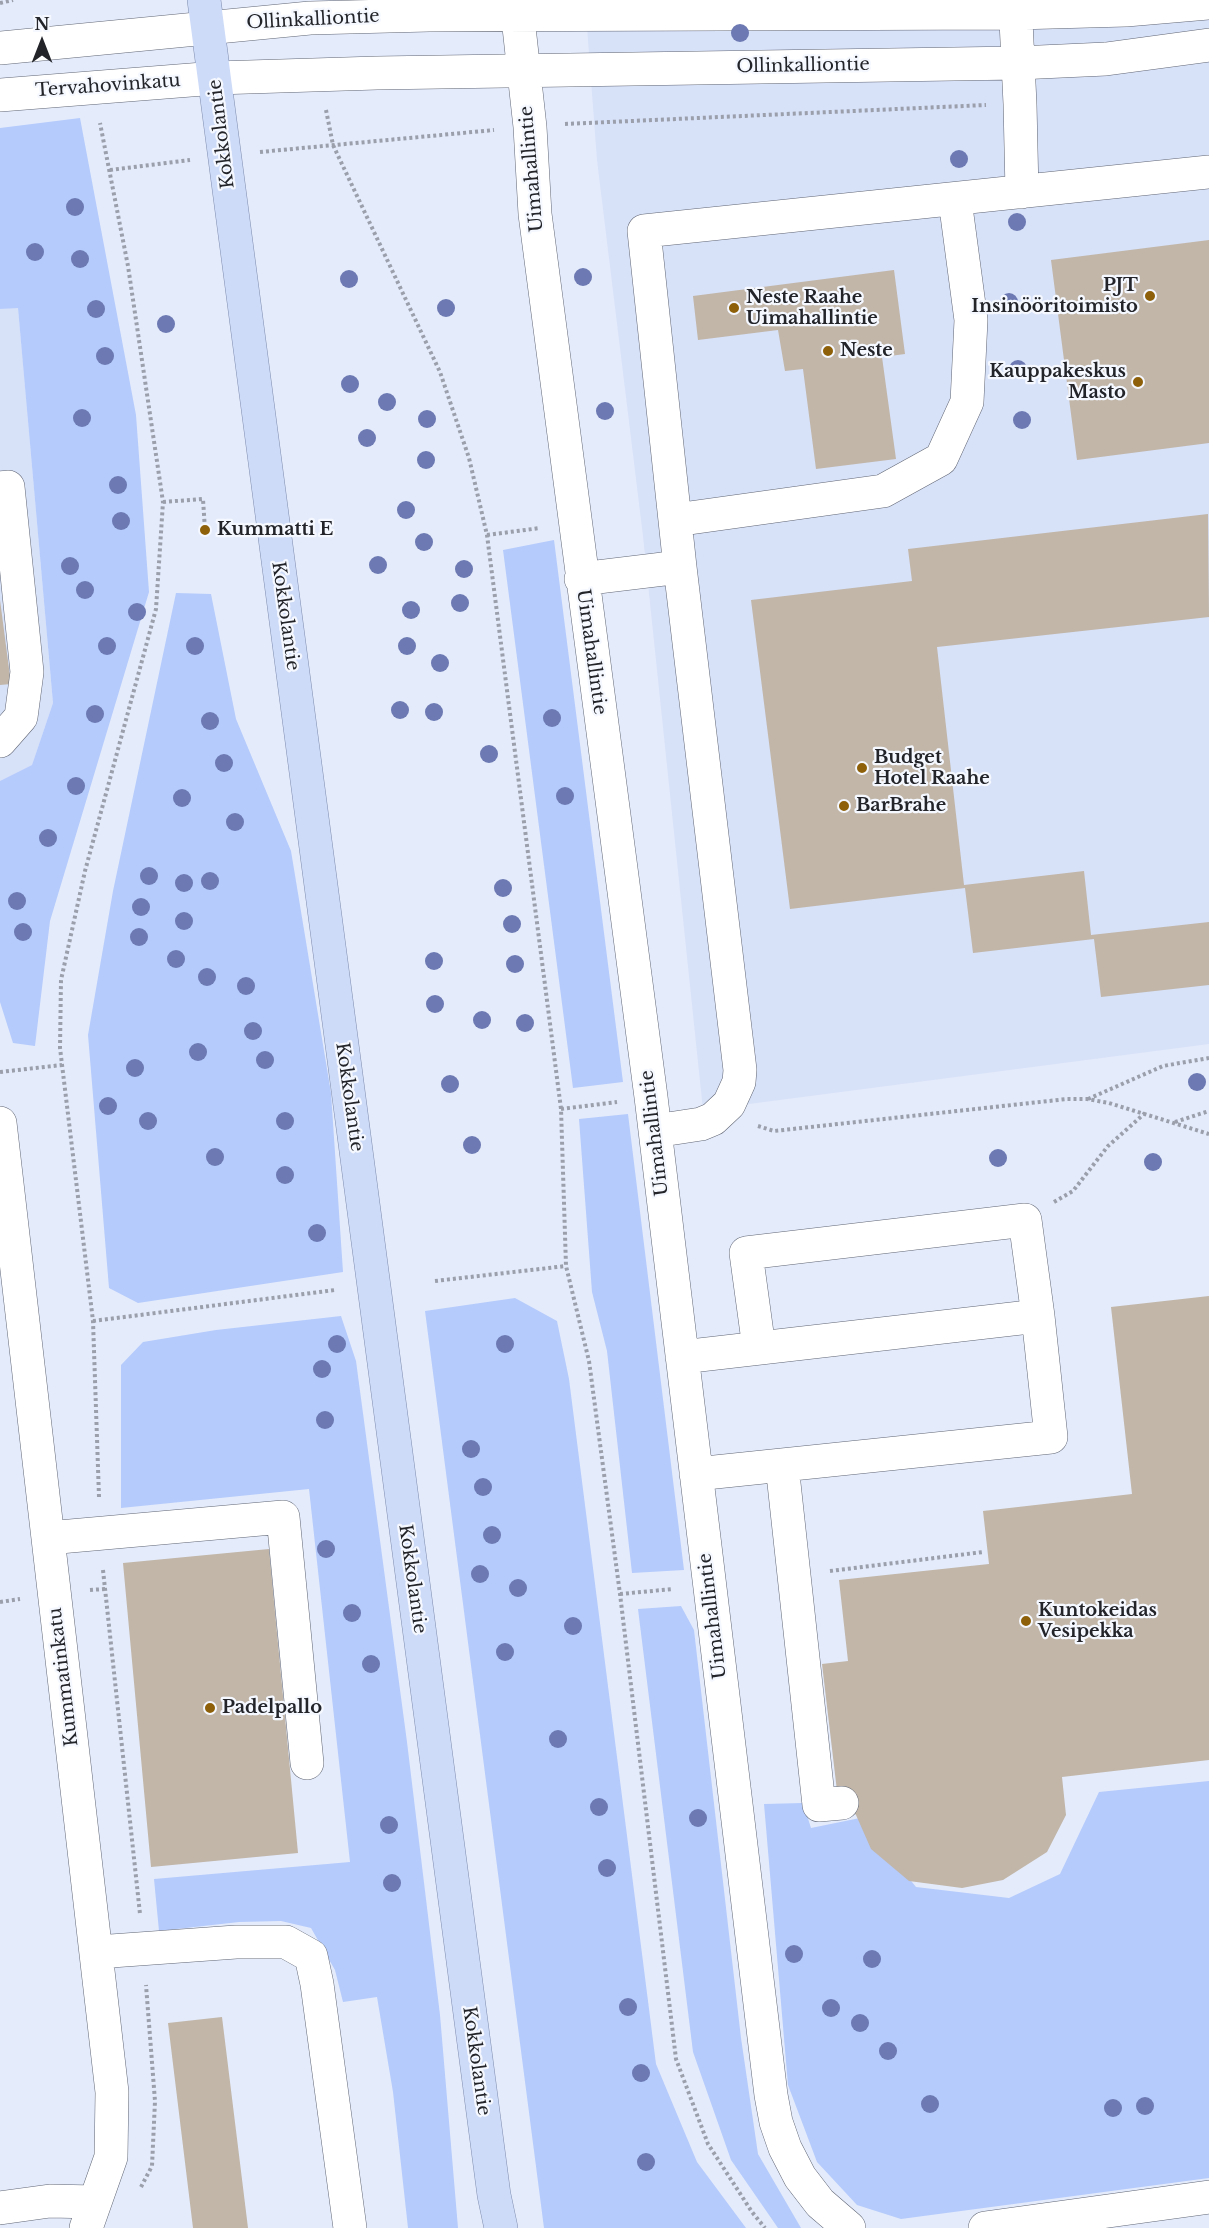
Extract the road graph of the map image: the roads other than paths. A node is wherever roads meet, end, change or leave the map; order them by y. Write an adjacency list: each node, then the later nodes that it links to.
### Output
1 (1209, 3): 2 (street, Ollinkalliontie)
2 (1015, 6): 3 (street, Ollinkalliontie); 7 (street)
3 (517, 7): 4 (street, Ollinkalliontie); 8 (street, Uimahallintie)
4 (206, 14): 6 (street); 9 (main road, Kokkolantie)
5 (1209, 45): 7 (street, Ollinkalliontie)
6 (0, 48)
7 (1018, 63): 8 (street, Ollinkalliontie); 12 (street)
8 (524, 71): 9 (street, Ollinkalliontie); 17 (street, Uimahallintie)
9 (216, 78): 10 (street, Tervahovinkatu); 30 (main road, Kokkolantie)
10 (0, 95)
11 (1209, 172): 12 (street)
12 (1022, 192): 13 (street)
13 (955, 200): 15 (street); 15 (street)
14 (0, 488): 18 (street)
15 (675, 520): 16 (street)
16 (680, 567): 17 (street); 20 (street)
17 (581, 579): 20 (street, Uimahallintie)
18 (0, 741)
19 (0, 1123): 26 (street, Kummatinkatu)
20 (655, 1131): 23 (street, Uimahallintie)
21 (1038, 1316): 22 (street); 22 (street); 24 (street)
22 (759, 1348): 23 (street)
23 (682, 1357): 25 (street, Uimahallintie)
24 (782, 1465): 25 (street); 28 (street)
25 (696, 1474): 34 (street, Uimahallintie)
26 (48, 1538): 27 (street); 29 (street, Kummatinkatu)
27 (307, 1763)
28 (842, 1803)
29 (97, 1952): 33 (street, Kummatinkatu); 35 (street)
30 (494, 2195): 36 (main road, Kokkolantie); 37 (main road, Kokkolantie)
31 (1209, 2198): 38 (street)
32 (0, 2208): 33 (street)
33 (91, 2215)
34 (839, 2224)
35 (350, 2228)
36 (486, 2228)
37 (501, 2228)
38 (986, 2228)

